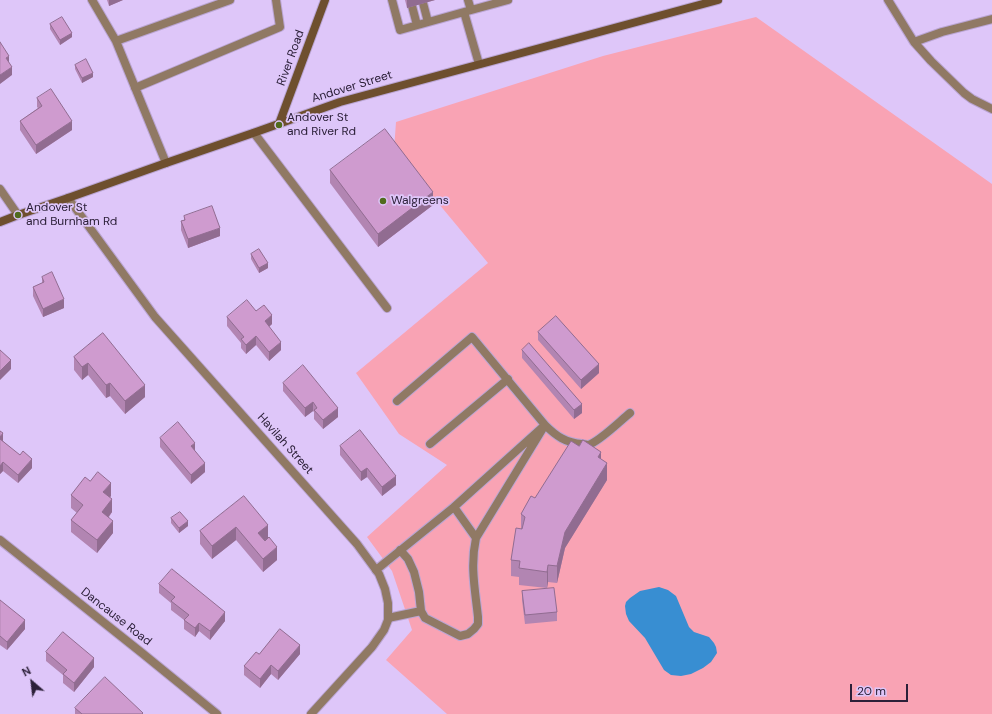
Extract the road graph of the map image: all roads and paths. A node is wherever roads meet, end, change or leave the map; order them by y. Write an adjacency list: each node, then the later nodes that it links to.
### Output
1 (92, 0): 17 (street)
2 (230, 0): 17 (street)
3 (276, 0): 20 (street)
4 (325, 0): 22 (main road, River Road)
5 (392, 0): 16 (street)
6 (468, 0): 13 (street)
7 (508, 0): 10 (street)
8 (718, 0): 19 (main road, Andover Street)
9 (888, 0): 18 (street)
10 (493, 2): 13 (street)
11 (423, 3): 15 (street)
12 (412, 6): 16 (street)
13 (468, 11): 15 (street); 19 (street)
14 (992, 18): 18 (street)
15 (428, 22): 16 (street)
16 (417, 25)
17 (116, 41): 20 (street)
18 (914, 42): 21 (street)
19 (479, 64): 22 (main road, Andover Street)
20 (135, 88): 24 (street)
21 (992, 110)
22 (279, 124): 23 (main road, Andover Street)
23 (254, 133): 24 (main road, Andover Street); 29 (street)
24 (166, 163): 26 (main road, Andover Street)
25 (0, 189): 27 (street)
26 (68, 198): 27 (main road, Andover Street); 39 (street, Havilah Street)
27 (18, 215): 28 (main road, Andover Street)
28 (0, 222)
29 (387, 308)
30 (508, 379): 31 (street); 33 (street); 34 (street)
31 (398, 402)
32 (630, 413): 33 (street)
33 (544, 425): 35 (street); 36 (street)
34 (430, 444)
35 (454, 507): 36 (street); 38 (street)
36 (476, 538): 40 (street)
37 (0, 540): 42 (street, Dancause Road)
38 (400, 550): 39 (street); 40 (street)
39 (376, 570): 41 (street, Havilah Street)
40 (420, 611): 41 (street)
41 (388, 618): 43 (street, Havilah Street)
42 (217, 714)
43 (311, 714)

